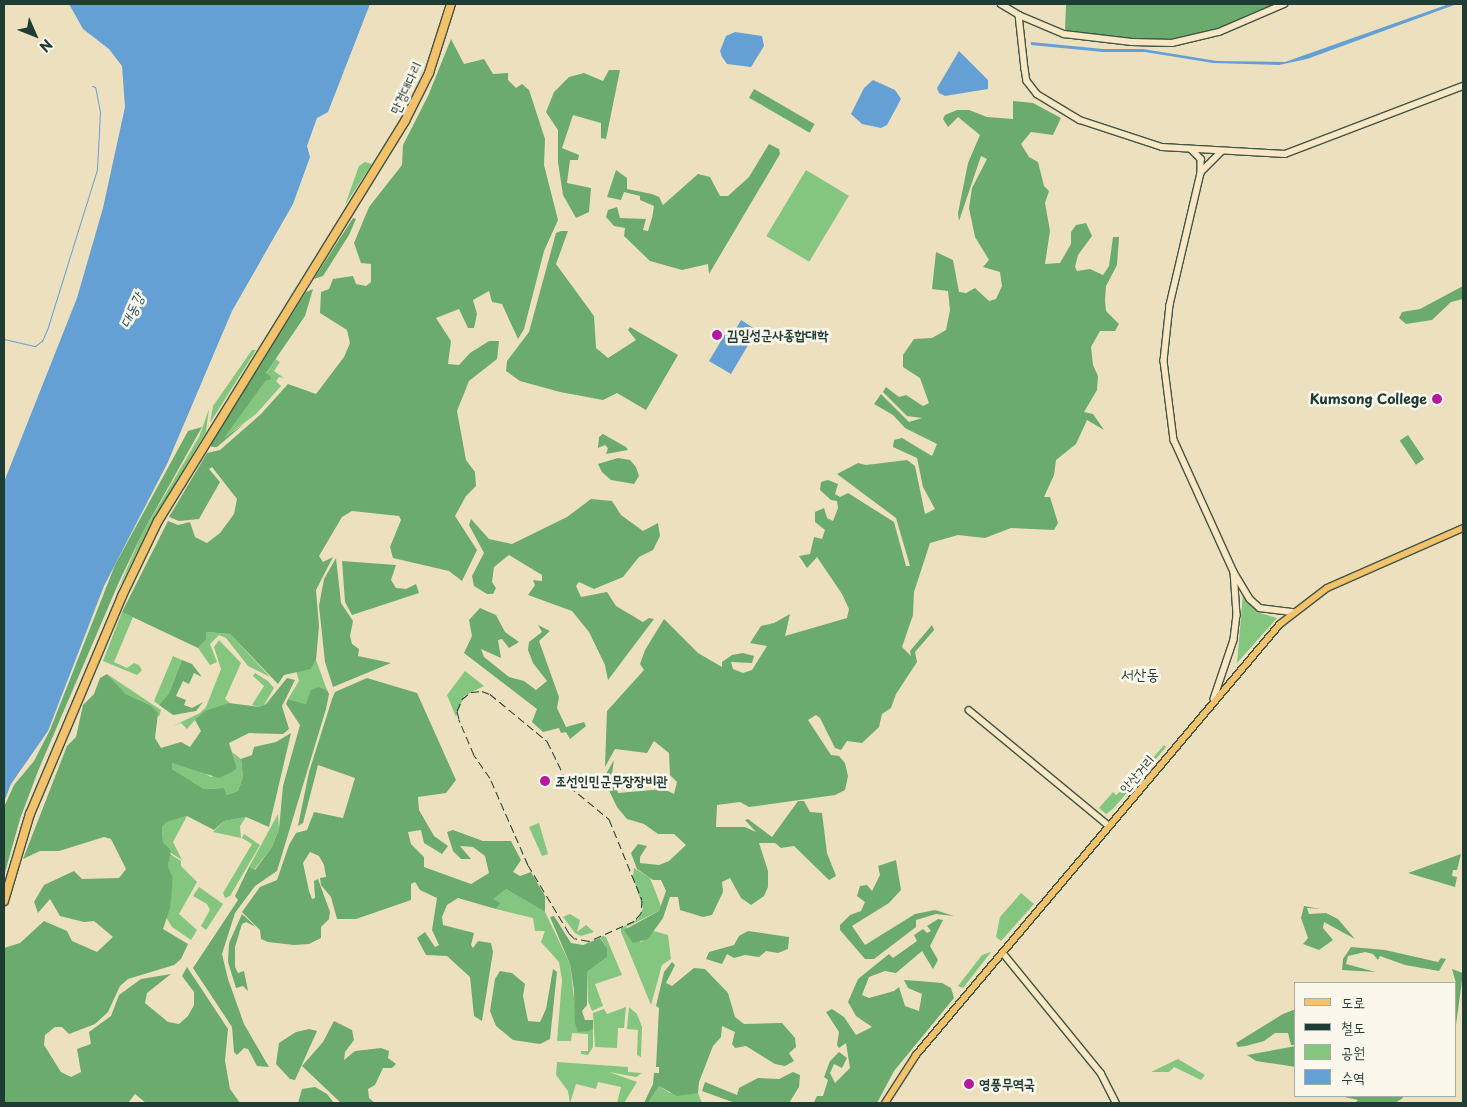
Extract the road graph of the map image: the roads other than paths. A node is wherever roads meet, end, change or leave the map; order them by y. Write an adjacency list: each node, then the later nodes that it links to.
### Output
1 (451, 4): 15 (highway, 만경대다리)
2 (1001, 4): 4 (street)
3 (1284, 4): 4 (street)
4 (1019, 15): 6 (street)
5 (1463, 86): 7 (street)
6 (1192, 150): 7 (street); 8 (street)
7 (1221, 152): 8 (street)
8 (1201, 172): 10 (street)
9 (1463, 528): 11 (main road, 안산거리)
10 (1234, 572): 11 (street); 12 (street)
11 (1293, 612): 12 (main road, 안산거리)
12 (1212, 704): 14 (main road, 안산거리)
13 (969, 710): 14 (street)
14 (1109, 826): 16 (main road, 안산거리)
15 (4, 901)
16 (1003, 953): 17 (main road, 안산거리); 18 (street)
17 (884, 1103)
18 (1116, 1103)

